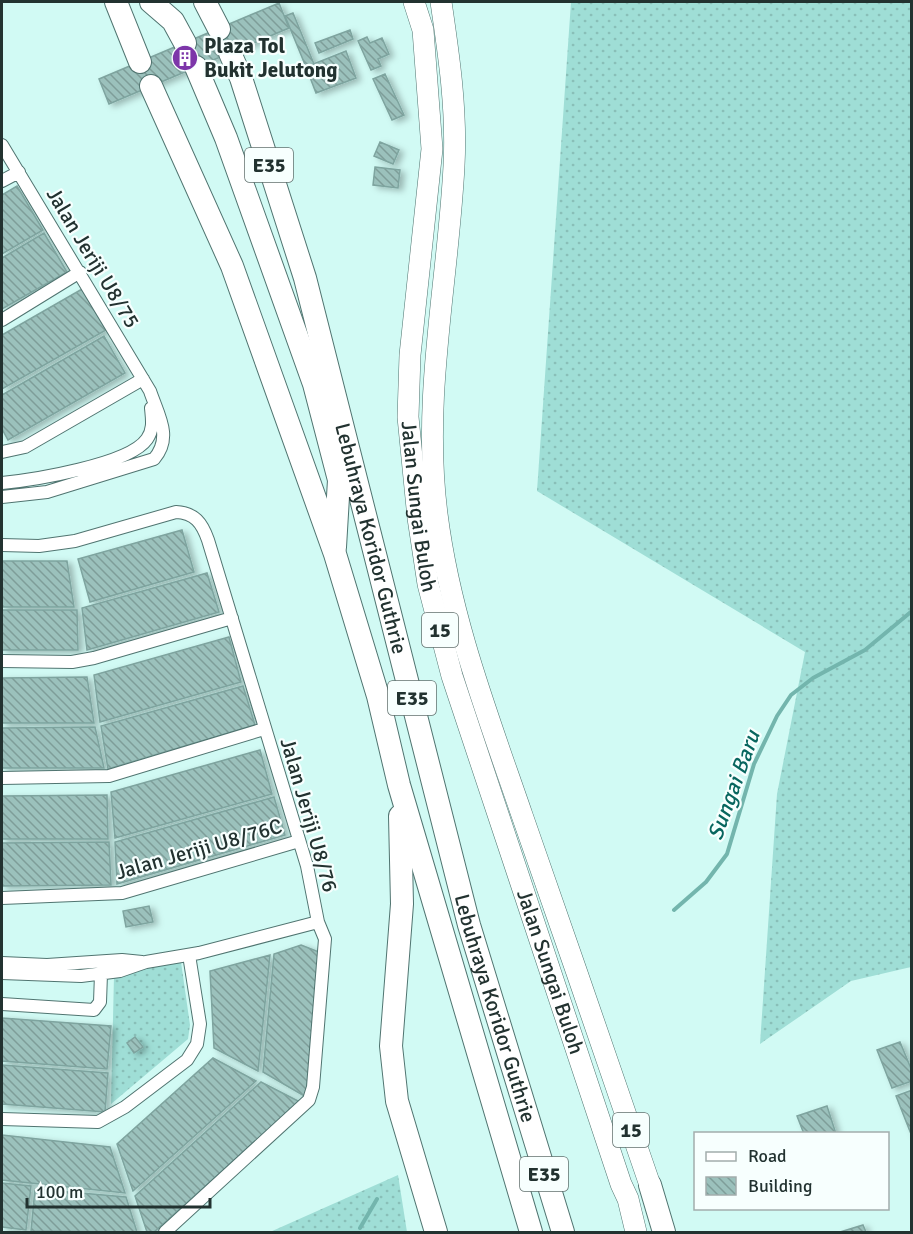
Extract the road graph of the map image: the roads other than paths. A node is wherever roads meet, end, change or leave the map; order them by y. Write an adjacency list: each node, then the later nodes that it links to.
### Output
1 (116, 2): 9 (highway)
2 (151, 2): 7 (highway)
3 (205, 2): 6 (highway)
4 (414, 2): 46 (highway, Jalan Sungai Buloh / 15)
5 (441, 2): 39 (highway, Jalan Sungai Buloh / 15)
6 (219, 29)
7 (185, 43)
8 (230, 53): 45 (highway, Lebuhraya Koridor Guthrie / E35)
9 (140, 62)
10 (196, 67): 23 (highway)
11 (151, 86): 23 (highway, Lebuhraya Koridor Guthrie / E35)
12 (2, 145): 13 (street, Jalan Jeriji U8/75)
13 (19, 171): 14 (street); 15 (street, Jalan Jeriji U8/75)
14 (2, 181)
15 (80, 272): 16 (street); 17 (street, Jalan Jeriji U8/75)
16 (2, 320)
17 (143, 379): 18 (street, Jalan Jeriji U8/75); 19 (street)
18 (150, 391): 20 (street, Jalan Jeriji U8/75); 21 (street, Jalan Jeriji U8/75)
19 (2, 452)
20 (2, 483)
21 (2, 497)
22 (2, 545): 24 (street, Jalan Jeriji U8/76)
23 (335, 554): 28 (highway, Lebuhraya Koridor Guthrie / E35)
24 (232, 618): 25 (street); 26 (street, Jalan Jeriji U8/76)
25 (2, 661)
26 (264, 729): 27 (street); 29 (street, Jalan Jeriji U8/76)
27 (2, 778)
28 (399, 785): 40 (highway); 44 (highway, Lebuhraya Koridor Guthrie / E35)
29 (299, 841): 30 (street, Jalan Jeriji U8/76C); 31 (street, Jalan Jeriji U8/76)
30 (2, 898)
31 (318, 922): 32 (street, Jalan Jeriji U8/76); 41 (street)
32 (189, 954): 33 (street, Jalan Jeriji U8/76); 38 (street)
33 (146, 962): 34 (street, Jalan Jeriji U8/76); 36 (street, Jalan Jeriji U8/76)
34 (2, 963)
35 (2, 973): 36 (street, Jalan Jeriji U8/76)
36 (101, 974): 37 (street)
37 (2, 1004)
38 (2, 1119)
39 (650, 1185): 47 (highway)
40 (424, 1192): 42 (highway); 43 (highway)
41 (165, 1233)
42 (428, 1233)
43 (436, 1233)
44 (531, 1233)
45 (563, 1233)
46 (636, 1233)
47 (664, 1233)

